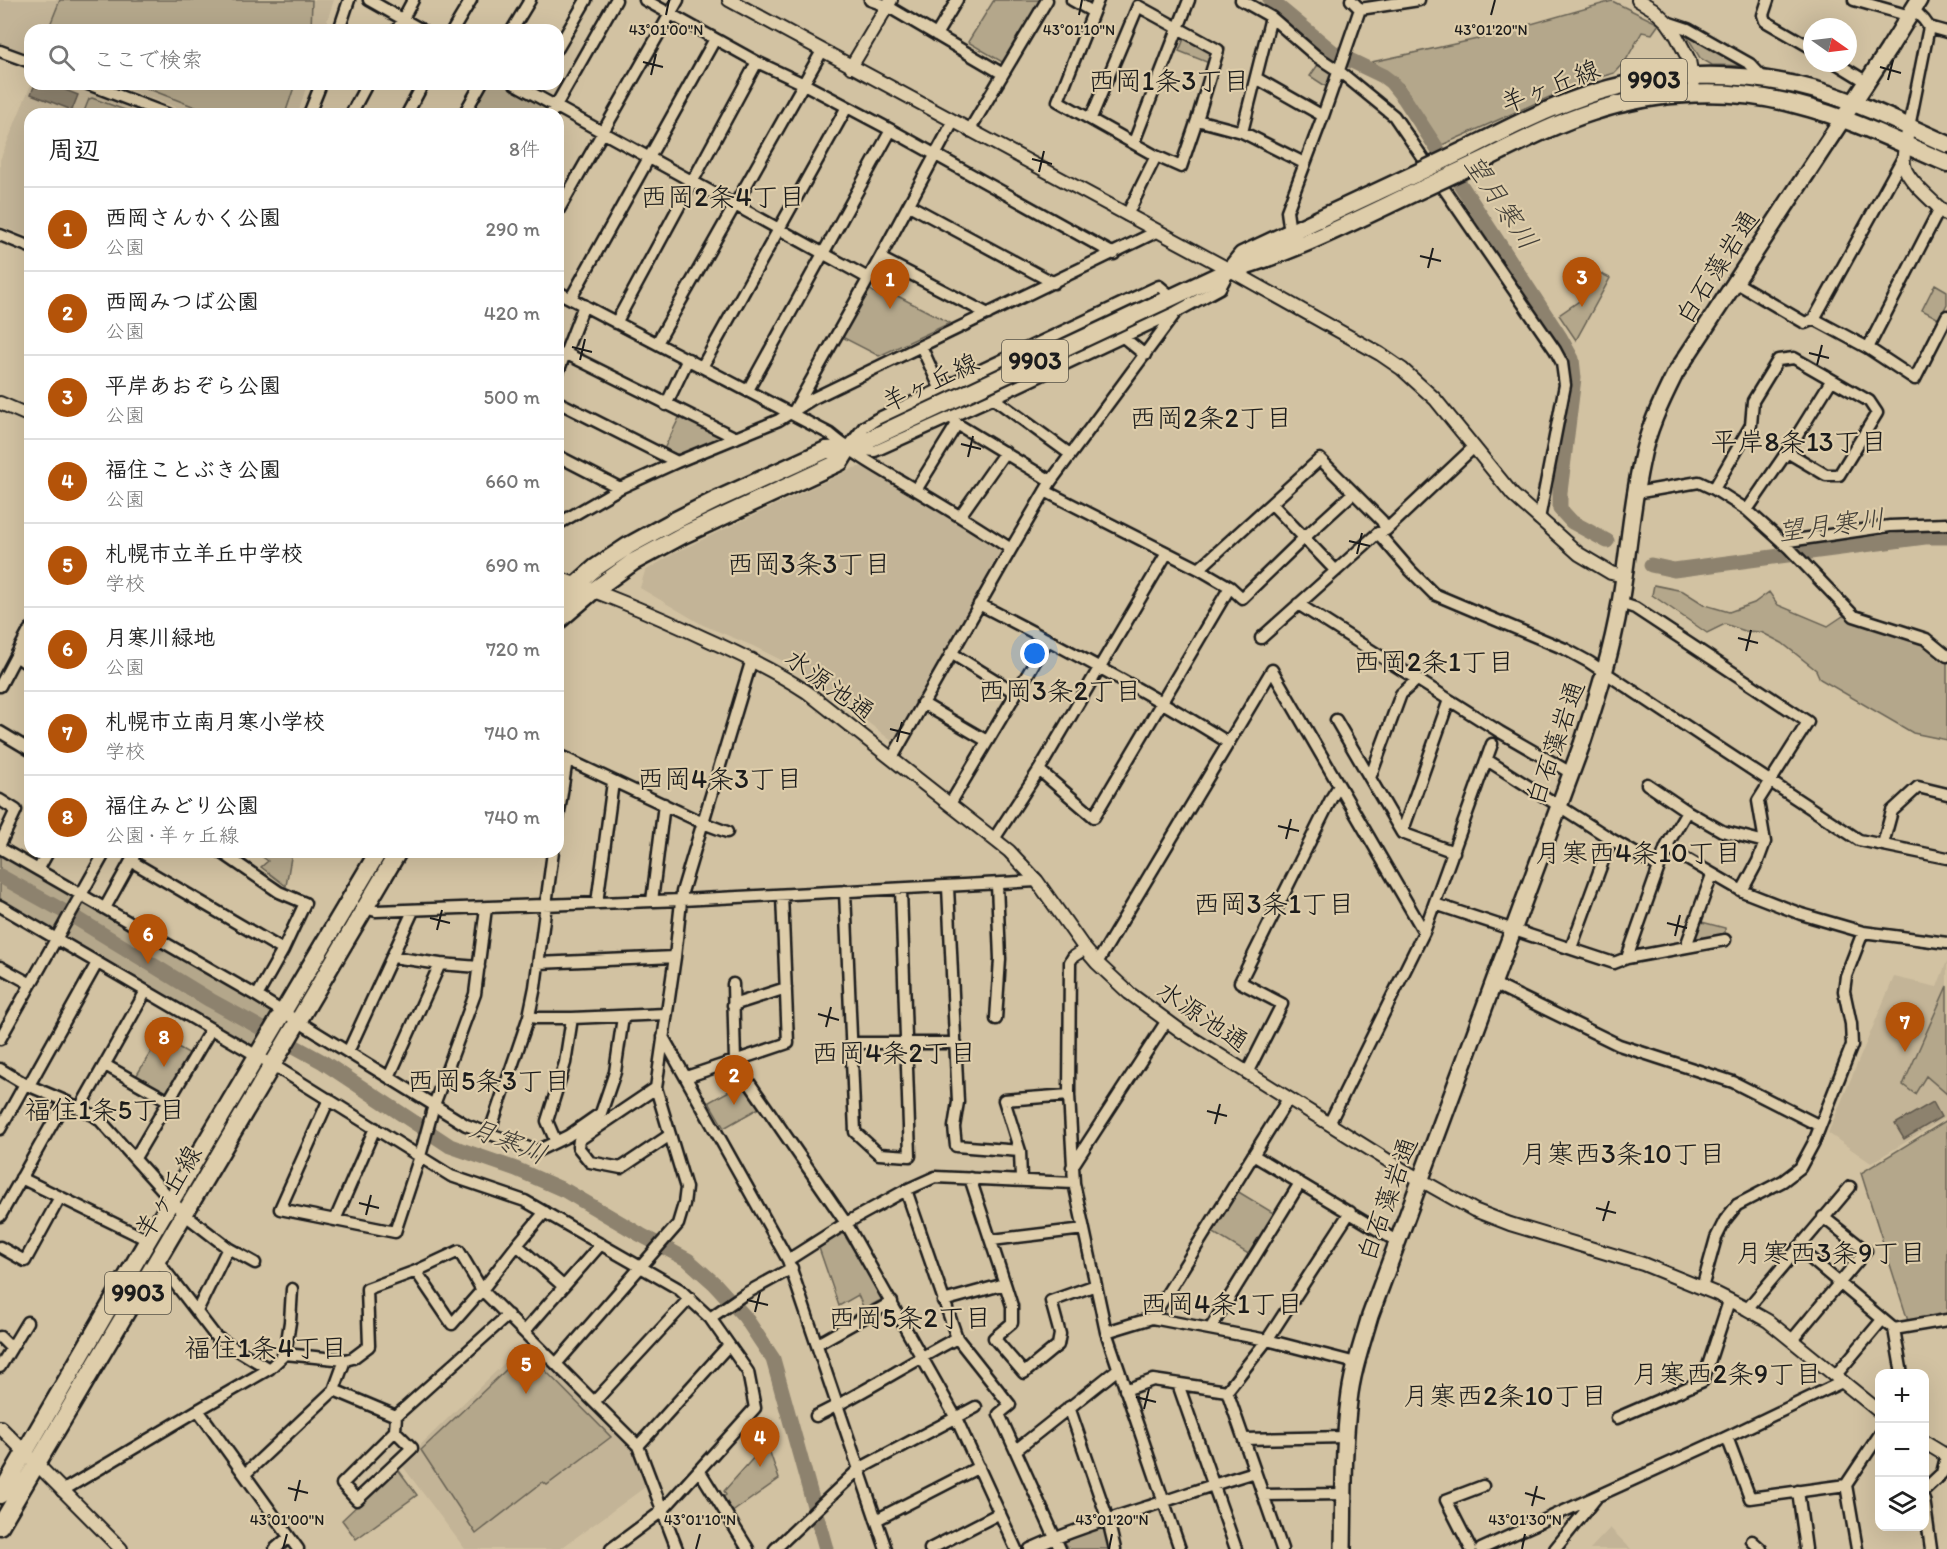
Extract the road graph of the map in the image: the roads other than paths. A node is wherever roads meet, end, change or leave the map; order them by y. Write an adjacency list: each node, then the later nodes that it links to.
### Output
1 (349, 0): 30 (street)
2 (369, 0): 28 (street)
3 (414, 0): 28 (street)
4 (471, 0): 33 (street)
5 (530, 0): 34 (street)
6 (586, 0): 39 (street)
7 (616, 0): 70 (street)
8 (645, 0): 26 (street)
9 (678, 0): 26 (street)
10 (729, 0): 43 (street)
11 (870, 0): 22 (street)
12 (957, 0): 38 (street)
13 (1047, 0): 49 (street)
14 (1072, 0): 25 (street)
15 (1098, 0): 25 (street)
16 (1189, 0): 36 (street)
17 (1241, 0): 27 (street)
18 (1419, 0): 23 (street)
19 (1638, 0): 29 (street)
20 (1768, 0): 41 (street)
21 (1854, 0): 24 (street)
22 (889, 3): 38 (street); 46 (street)
23 (1355, 3): 47 (street)
24 (1914, 9): 35 (street); 53 (main road, 白石藻岩通)
25 (1093, 12): 73 (street)
26 (670, 14): 40 (street); 80 (street)
27 (1271, 17): 47 (street); 51 (street)
28 (403, 19): 31 (street); 32 (street)
29 (1667, 22): 50 (street); 52 (street)
30 (341, 24)
31 (400, 24)
32 (412, 24)
33 (457, 24)
34 (516, 24)
35 (1929, 27): 37 (street); 77 (street)
36 (1179, 30): 73 (street); 75 (street); 82 (street)
37 (1947, 32)
38 (936, 35): 49 (street)
39 (564, 38)
40 (715, 39): 45 (street); 86 (street)
41 (1803, 43)
42 (0, 51): 44 (street)
43 (822, 51): 46 (street); 54 (street)
44 (24, 60)
45 (758, 62): 54 (street); 90 (street)
46 (851, 67): 76 (street)
47 (1339, 69): 72 (street); 153 (street)
48 (1851, 72): 53 (street)
49 (1003, 74): 79 (street)
50 (1692, 76): 52 (main road, 羊ヶ丘線 / 9903); 61 (street); 98 (main road, 羊ヶ丘線 / 9903, bridge)
51 (1256, 78): 72 (street); 81 (street)
52 (1764, 79): 62 (main road, 羊ヶ丘線 / 9903)
53 (1867, 82): 62 (main road, 白石藻岩通)
54 (804, 84): 63 (street); 93 (street)
55 (104, 90): 64 (street)
56 (319, 90): 65 (street)
57 (364, 90): 66 (street)
58 (420, 90): 67 (street)
59 (478, 90): 68 (street)
60 (536, 90): 69 (street)
61 (1695, 94): 74 (main road, 羊ヶ丘線 / 9903); 104 (main road, 羊ヶ丘線 / 9903, bridge)
62 (1853, 103): 74 (main road, 白石藻岩通); 77 (main road, 羊ヶ丘線 / 9903)
63 (847, 107): 78 (street); 96 (street)
64 (151, 108)
65 (311, 108)
66 (354, 108)
67 (410, 108)
68 (467, 108)
69 (551, 108)
70 (554, 108)
71 (564, 115): 80 (street)
72 (1323, 116): 88 (street)
73 (1091, 118): 82 (street)
74 (1843, 119): 84 (main road, 羊ヶ丘線 / 9903); 106 (main road, 白石藻岩通)
75 (1197, 120): 81 (street); 87 (street)
76 (953, 122): 79 (street); 85 (street)
77 (1910, 127): 83 (main road, 羊ヶ丘線 / 9903); 84 (street)
78 (891, 130): 85 (street); 102 (street)
79 (969, 131): 95 (street)
80 (603, 132): 86 (street); 91 (street)
81 (1242, 132): 88 (street)
82 (1134, 142): 87 (street)
83 (1947, 144)
84 (1905, 150): 89 (main road, 羊ヶ丘線 / 9903); 94 (street); 114 (street)
85 (935, 154): 92 (street); 101 (street)
86 (649, 156): 90 (street); 109 (street)
87 (1156, 156): 95 (street)
88 (1304, 163): 98 (street)
89 (1947, 163)
90 (693, 181): 93 (street); 115 (street)
91 (564, 200)
92 (909, 205): 103 (street); 107 (street)
93 (735, 206): 96 (street); 117 (street)
94 (1944, 212): 119 (street)
95 (1126, 215): 97 (street)
96 (779, 230): 102 (street); 123 (street)
97 (1158, 231): 101 (street); 104 (street)
98 (1290, 233): 104 (main road, 羊ヶ丘線 / 9903)
99 (0, 235): 100 (street)
100 (24, 245)
101 (1113, 254): 107 (street)
102 (823, 255): 105 (street); 126 (street)
103 (880, 258): 105 (street); 112 (street)
104 (1230, 270): 110 (main road, 羊ヶ丘線 / 9903); 135 (street)
105 (868, 278): 131 (street)
106 (1735, 282): 114 (street); 147 (main road, 白石藻岩通)
107 (1054, 283): 112 (street)
108 (564, 295): 109 (street)
109 (572, 298): 111 (street)
110 (1174, 304): 116 (street); 121 (street); 125 (street); 136 (main road, 羊ヶ丘線 / 9903)
111 (584, 305): 115 (street); 120 (street)
112 (987, 314): 118 (street)
113 (1947, 316): 119 (street)
114 (1814, 319): 119 (street)
115 (616, 323): 117 (street)
116 (1123, 337): 121 (street); 127 (street)
117 (657, 344): 122 (street)
118 (921, 346): 125 (street); 131 (street)
119 (1868, 348)
120 (565, 353): 130 (street)
121 (1145, 355): 139 (street)
122 (688, 359): 123 (street); 130 (street)
123 (702, 367): 126 (street)
124 (1831, 381): 138 (street); 138 (street); 144 (street)
125 (940, 388): 136 (street)
126 (748, 390): 131 (street)
127 (993, 398): 133 (street); 139 (street)
128 (0, 405): 132 (street)
129 (564, 405): 141 (street)
130 (666, 405): 134 (street)
131 (792, 413): 134 (street); 136 (street)
132 (24, 414)
133 (955, 420): 136 (street); 137 (street); 145 (street)
134 (736, 438): 141 (street)
135 (1474, 447): 153 (street); 156 (street)
136 (848, 449): 145 (street); 165 (main road, 羊ヶ丘線 / 9903); 167 (main road, 羊ヶ丘線 / 9903)
137 (1005, 452): 142 (street); 151 (street)
138 (1787, 452): 149 (street)
139 (1070, 454): 142 (street)
140 (564, 459): 143 (street)
141 (677, 462): 143 (street)
142 (1048, 486): 159 (street); 160 (street)
143 (620, 488): 152 (street)
144 (1714, 489): 147 (street); 149 (street)
145 (916, 490): 151 (street)
146 (1353, 493): 148 (street); 156 (street); 157 (street)
147 (1635, 493): 163 (main road, 白石藻岩通)
148 (1272, 504): 157 (street); 161 (street)
149 (1747, 510): 158 (street)
150 (564, 513): 152 (street)
151 (960, 516): 159 (street)
152 (571, 517): 154 (street)
153 (1539, 519): 163 (street)
154 (564, 521)
155 (1947, 524): 158 (street)
156 (1382, 532): 162 (street); 182 (street)
157 (1305, 537): 162 (street); 166 (street)
158 (1785, 545): 178 (street)
159 (1011, 549): 170 (street)
160 (1167, 553): 161 (street); 181 (street)
161 (1199, 569): 166 (street)
162 (1336, 571): 171 (street)
163 (1624, 576): 169 (main road, 白石藻岩通)
164 (564, 580): 165 (street, 水源池通)
165 (576, 584): 167 (street, 水源池通); 168 (main road, 羊ヶ丘線 / 9903)
166 (1230, 587): 187 (street)
167 (593, 591): 172 (main road, 羊ヶ丘線 / 9903); 179 (street, 水源池通)
168 (564, 595)
169 (1620, 603): 182 (main road, 白石藻岩通); 202 (street)
170 (979, 604): 174 (street); 176 (street)
171 (1298, 604): 173 (street); 183 (street)
172 (564, 616)
173 (1261, 638)
174 (1048, 640): 181 (street); 185 (street)
175 (24, 641): 177 (street)
176 (951, 653): 185 (street); 188 (street)
177 (16, 656): 180 (street); 184 (street)
178 (1947, 656)
179 (752, 659): 196 (street, 水源池通); 211 (street)
180 (24, 662)
181 (1099, 666): 187 (street); 198 (street)
182 (1604, 674): 199 (main road, 白石藻岩通); 202 (street)
183 (1418, 679): 186 (street); 200 (street)
184 (0, 686)
185 (1017, 693): 191 (street)
186 (1449, 700): 199 (street); 213 (street)
187 (1162, 702): 192 (street); 198 (street)
188 (922, 704): 191 (street); 196 (street)
189 (1336, 720): 200 (street)
190 (0, 732): 194 (street)
191 (987, 741): 208 (street)
192 (1229, 743): 204 (street); 266 (street)
193 (1492, 744): 197 (street)
194 (24, 746)
195 (564, 758): 201 (street)
196 (892, 758): 208 (street, 水源池通)
197 (1487, 760): 209 (street); 220 (street)
198 (1038, 770): 214 (street)
199 (1572, 773): 209 (main road, 白石藻岩通)
200 (1370, 778): 213 (street)
201 (614, 782): 207 (street); 243 (street)
202 (1770, 782): 216 (street); 217 (street)
203 (1647, 784): 210 (street)
204 (1340, 786): 252 (street); 297 (street)
205 (1947, 794): 217 (street)
206 (0, 800): 218 (street)
207 (664, 804): 211 (street); 242 (street)
208 (950, 804): 214 (street, 水源池通)
209 (1559, 805): 215 (street); 251 (main road, 白石藻岩通)
210 (1687, 811): 216 (street); 219 (street)
211 (703, 823): 212 (street); 241 (street)
212 (728, 832)
213 (1402, 833): 220 (street)
214 (994, 839): 233 (street, 水源池通)
215 (1611, 839): 230 (street); 258 (street)
216 (1765, 842): 238 (street)
217 (1883, 844): 229 (street)
218 (0, 846): 231 (street)
219 (1666, 847): 230 (street); 232 (street)
220 (1454, 852): 245 (street)
221 (45, 858): 231 (street)
222 (102, 858): 240 (street)
223 (133, 858): 248 (street)
224 (137, 858): 260 (street)
225 (230, 858): 260 (street)
226 (376, 858): 244 (main road, 羊ヶ丘線 / 9903)
227 (393, 858): 244 (main road, 羊ヶ丘線 / 9903)
228 (552, 858): 247 (street)
229 (1947, 858)
230 (1659, 867): 263 (street)
231 (38, 870): 240 (street)
232 (1712, 874): 238 (street); 257 (street)
233 (1037, 881): 234 (street); 259 (street, 水源池通)
234 (997, 884): 235 (street); 281 (street)
235 (948, 887): 236 (street); 290 (street)
236 (901, 890): 237 (street); 288 (street)
237 (845, 891): 239 (street); 289 (street)
238 (1742, 891): 253 (street)
239 (782, 895): 241 (street); 273 (street)
240 (79, 898): 248 (street); 254 (street)
241 (682, 900): 242 (street); 262 (street)
242 (652, 901): 243 (street)
243 (597, 903): 247 (street)
244 (357, 904): 250 (street); 282 (main road, 羊ヶ丘線 / 9903)
245 (1435, 904): 251 (street); 252 (street)
246 (0, 906): 254 (street)
247 (545, 906): 249 (street); 265 (street)
248 (105, 908): 275 (street)
249 (486, 908): 250 (street); 269 (street)
250 (413, 911): 261 (street)
251 (1512, 930): 258 (street); 270 (main road, 白石藻岩通)
252 (1424, 932): 309 (street)
253 (1863, 932): 256 (street); 310 (street)
254 (58, 935): 264 (street); 271 (street)
255 (1725, 940): 257 (street)
256 (1947, 943)
257 (1686, 946): 263 (street)
258 (1571, 948): 263 (street)
259 (1085, 949): 266 (street, 水源池通); 302 (street)
260 (283, 950): 275 (street)
261 (393, 957): 267 (street); 291 (street)
262 (675, 957): 265 (street); 277 (street)
263 (1627, 958)
264 (98, 963): 274 (street); 300 (street)
265 (538, 963): 278 (street)
266 (1097, 963): 283 (street, 水源池通)
267 (440, 964): 269 (street); 298 (street)
268 (0, 967): 271 (street)
269 (479, 967): 308 (street)
270 (1492, 983): 310 (street); 324 (main road, 白石藻岩通)
271 (31, 984): 284 (street)
272 (732, 984): 276 (street)
273 (786, 988): 276 (street); 294 (street)
274 (146, 991): 285 (street); 295 (street)
275 (257, 996): 282 (street)
276 (733, 1005): 294 (street)
277 (666, 1014): 279 (street); 286 (street)
278 (529, 1016): 280 (street); 313 (street)
279 (623, 1017): 280 (street); 315 (street)
280 (572, 1018): 315 (street)
281 (996, 1019)
282 (289, 1021): 291 (street); 292 (main road, 羊ヶ丘線 / 9903); 293 (main road, 羊ヶ丘線 / 9903)
283 (1166, 1022): 297 (street, 水源池通); 320 (street)
284 (4, 1023): 287 (street)
285 (211, 1029): 292 (street); 306 (street)
286 (663, 1037): 299 (street); 301 (street)
287 (0, 1039)
288 (907, 1042): 289 (street); 289 (street); 290 (street)
289 (851, 1043)
290 (956, 1043): 317 (street)
291 (348, 1052): 298 (street)
292 (259, 1054): 293 (street); 330 (main road, 羊ヶ丘線 / 9903)
293 (275, 1062): 303 (street); 333 (main road, 羊ヶ丘線 / 9903)
294 (735, 1062): 299 (street); 337 (street)
295 (105, 1065): 306 (street); 307 (street)
296 (0, 1069): 300 (street)
297 (1247, 1072): 304 (street, 水源池通)
298 (389, 1077): 308 (street)
299 (686, 1077): 350 (street)
300 (27, 1084): 305 (street); 312 (street)
301 (656, 1088): 314 (street); 314 (street)
302 (1069, 1095): 317 (street); 320 (street)
303 (328, 1099): 311 (street); 336 (street)
304 (1288, 1099): 309 (street, 水源池通); 318 (street)
305 (65, 1101): 307 (street); 321 (street)
306 (169, 1101): 319 (street)
307 (80, 1108): 319 (street)
308 (433, 1108): 313 (street); 316 (street)
309 (1329, 1124): 324 (street, 水源池通)
310 (1820, 1126): 356 (street)
311 (375, 1128): 316 (street); 336 (street)
312 (0, 1129)
313 (489, 1134): 315 (street)
314 (670, 1134): 349 (street)
315 (556, 1142)
316 (422, 1151): 331 (street); 336 (street)
317 (1020, 1151): 323 (street)
318 (1253, 1155): 326 (street); 367 (street)
319 (135, 1158): 330 (street)
320 (1072, 1168): 325 (street)
321 (21, 1178): 329 (street); 334 (street)
322 (970, 1178): 323 (street); 328 (street); 340 (street)
323 (1021, 1179): 325 (street)
324 (1420, 1181): 341 (main road, 白石藻岩通); 356 (street, 水源池通)
325 (1074, 1183): 338 (street)
326 (1300, 1183): 332 (street); 371 (street)
327 (1850, 1187): 335 (street)
328 (906, 1190): 337 (street); 360 (street)
329 (60, 1197): 339 (street); 344 (street)
330 (172, 1200): 333 (street); 339 (main road, 羊ヶ丘線 / 9903)
331 (545, 1212): 342 (street); 343 (street)
332 (1350, 1212): 341 (street); 377 (street)
333 (184, 1214): 345 (street); 347 (main road, 羊ヶ丘線 / 9903)
334 (0, 1216)
335 (1823, 1216): 346 (street); 352 (street)
336 (335, 1220)
337 (846, 1222): 350 (street); 362 (street)
338 (1084, 1229): 340 (street); 355 (street)
339 (148, 1240): 416 (main road, 羊ヶ丘線 / 9903)
340 (992, 1240): 353 (street)
341 (1398, 1242): 385 (main road, 白石藻岩通)
342 (601, 1244): 349 (street); 354 (street)
343 (518, 1245): 354 (street); 358 (street)
344 (0, 1247)
345 (228, 1248): 348 (street); 364 (street)
346 (1798, 1248): 352 (street); 363 (street)
347 (157, 1260): 364 (street); 416 (main road, 羊ヶ丘線 / 9903)
348 (255, 1263)
349 (644, 1264): 359 (street); 386 (street)
350 (790, 1264): 365 (street); 379 (street)
351 (416, 1271): 358 (street); 358 (street); 384 (street)
352 (1838, 1283): 368 (street); 378 (street)
353 (1005, 1284): 355 (street); 360 (street)
354 (563, 1286): 373 (street)
355 (1096, 1286): 374 (street)
356 (1702, 1288): 361 (street, 水源池通)
357 (292, 1289): 382 (street)
358 (482, 1290): 366 (street)
359 (690, 1298): 365 (street); 396 (street)
360 (944, 1301): 376 (street)
361 (1730, 1301): 363 (street, 水源池通); 404 (street)
362 (892, 1302): 379 (street); 383 (street)
363 (1747, 1309): 378 (street, 水源池通)
364 (197, 1311): 388 (street)
365 (714, 1315): 380 (street)
366 (508, 1316): 373 (street); 402 (street)
367 (1152, 1318): 371 (street); 374 (street)
368 (1882, 1320): 372 (street); 391 (street)
369 (1947, 1320): 372 (street)
370 (27, 1322): 381 (street)
371 (1210, 1329): 377 (street)
372 (1894, 1329): 390 (street)
373 (524, 1332): 386 (street)
374 (1106, 1332): 389 (street)
375 (0, 1336): 381 (street)
376 (957, 1338): 383 (street); 414 (street)
377 (1267, 1340): 385 (street); 395 (street)
378 (1792, 1340): 391 (street, 水源池通)
379 (817, 1344): 397 (street)
380 (728, 1346): 413 (street); 419 (street)
381 (11, 1348): 387 (street)
382 (285, 1354): 384 (street); 388 (street)
383 (922, 1357): 397 (street); 405 (street)
384 (345, 1360): 393 (street)
385 (1356, 1363): 408 (main road, 白石藻岩通)
386 (556, 1364): 396 (street)
387 (0, 1367)
388 (269, 1369): 401 (street)
389 (1118, 1369): 394 (street); 399 (street)
390 (1901, 1369)
391 (1839, 1379): 400 (street, 水源池通); 409 (street)
392 (1178, 1384): 394 (street); 395 (street); 422 (street)
393 (334, 1390): 402 (street); 421 (street)
394 (1125, 1390): 432 (street)
395 (1227, 1391): 410 (street)
396 (594, 1402): 413 (street)
397 (838, 1406): 403 (street); 418 (street)
398 (976, 1407): 405 (street)
399 (1069, 1407): 414 (street); 436 (street)
400 (1875, 1409)
401 (198, 1410): 421 (street); 426 (street)
402 (396, 1416): 407 (street)
403 (816, 1416)
404 (1617, 1418)
405 (956, 1419): 417 (street); 418 (street)
406 (0, 1427): 416 (street)
407 (395, 1431): 407 (street)
408 (1346, 1437): 410 (street); 428 (main road, 白石藻岩通)
409 (1727, 1437): 427 (street); 431 (street)
410 (1244, 1438): 420 (street)
411 (1875, 1442): 423 (street)
412 (1929, 1445): 415 (street)
413 (638, 1446): 433 (street)
414 (1016, 1450): 440 (street)
415 (1946, 1455): 424 (street)
416 (31, 1458): 426 (street); 429 (main road, 羊ヶ丘線 / 9903); 437 (main road, 羊ヶ丘線 / 9903)
417 (979, 1467): 434 (street); 435 (street)
418 (859, 1469): 435 (street); 448 (street)
419 (699, 1470): 433 (street); 447 (street)
420 (1255, 1472): 422 (street); 430 (street)
421 (245, 1474): 439 (street)
422 (1213, 1484): 432 (street); 456 (street)
423 (1846, 1485): 427 (street); 464 (street)
424 (1929, 1485)
425 (1483, 1486): 459 (street)
426 (62, 1491): 442 (street)
427 (1797, 1491): 463 (street)
428 (1344, 1494): 430 (street); 458 (main road, 白石藻岩通)
429 (0, 1495)
430 (1263, 1495): 457 (street)
431 (1598, 1496): 460 (street); 461 (street)
432 (1164, 1501): 436 (street); 455 (street)
433 (662, 1512): 445 (street); 446 (street)
434 (1000, 1513): 450 (street); 451 (street)
435 (876, 1520): 449 (street)
436 (1108, 1520): 440 (street); 454 (street)
437 (0, 1526)
438 (1928, 1531): 465 (street)
439 (289, 1537): 443 (street); 444 (street)
440 (1055, 1538): 452 (street); 453 (street)
441 (1752, 1541): 462 (street)
442 (121, 1549)
443 (275, 1549)
444 (298, 1549)
445 (611, 1549)
446 (677, 1549)
447 (748, 1549)
448 (775, 1549)
449 (886, 1549)
450 (930, 1549)
451 (1016, 1549)
452 (1030, 1549)
453 (1060, 1549)
454 (1115, 1549)
455 (1180, 1549)
456 (1236, 1549)
457 (1282, 1549)
458 (1343, 1549)
459 (1471, 1549)
460 (1481, 1549)
461 (1555, 1549)
462 (1761, 1549)
463 (1806, 1549)
464 (1857, 1549)
465 (1931, 1549)

